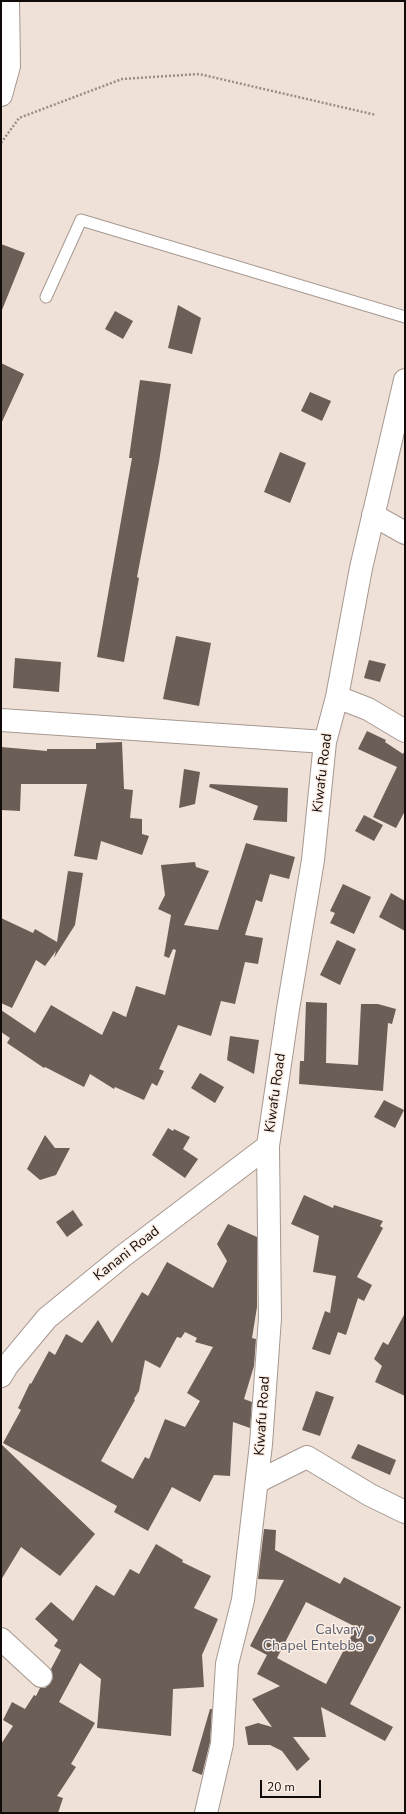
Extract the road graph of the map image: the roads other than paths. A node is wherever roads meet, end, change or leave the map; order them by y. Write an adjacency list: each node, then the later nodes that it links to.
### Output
1 (8, 1): 2 (street)
2 (1, 95)
3 (46, 297): 4 (lane)
4 (405, 317)
5 (405, 380): 6 (street, Kiwafu Road)
6 (373, 515): 7 (street); 8 (street, Kiwafu Road)
7 (405, 533)
8 (337, 697): 10 (street); 11 (street, Kiwafu Road)
9 (1, 720): 11 (street)
10 (405, 731)
11 (325, 742): 12 (street, Kiwafu Road)
12 (268, 1146): 13 (street, Kanani Road); 14 (street, Kiwafu Road)
13 (1, 1376)
14 (257, 1482): 15 (street); 18 (street, Kiwafu Road)
15 (405, 1512)
16 (1, 1639): 17 (street)
17 (42, 1676)
18 (206, 1813)

